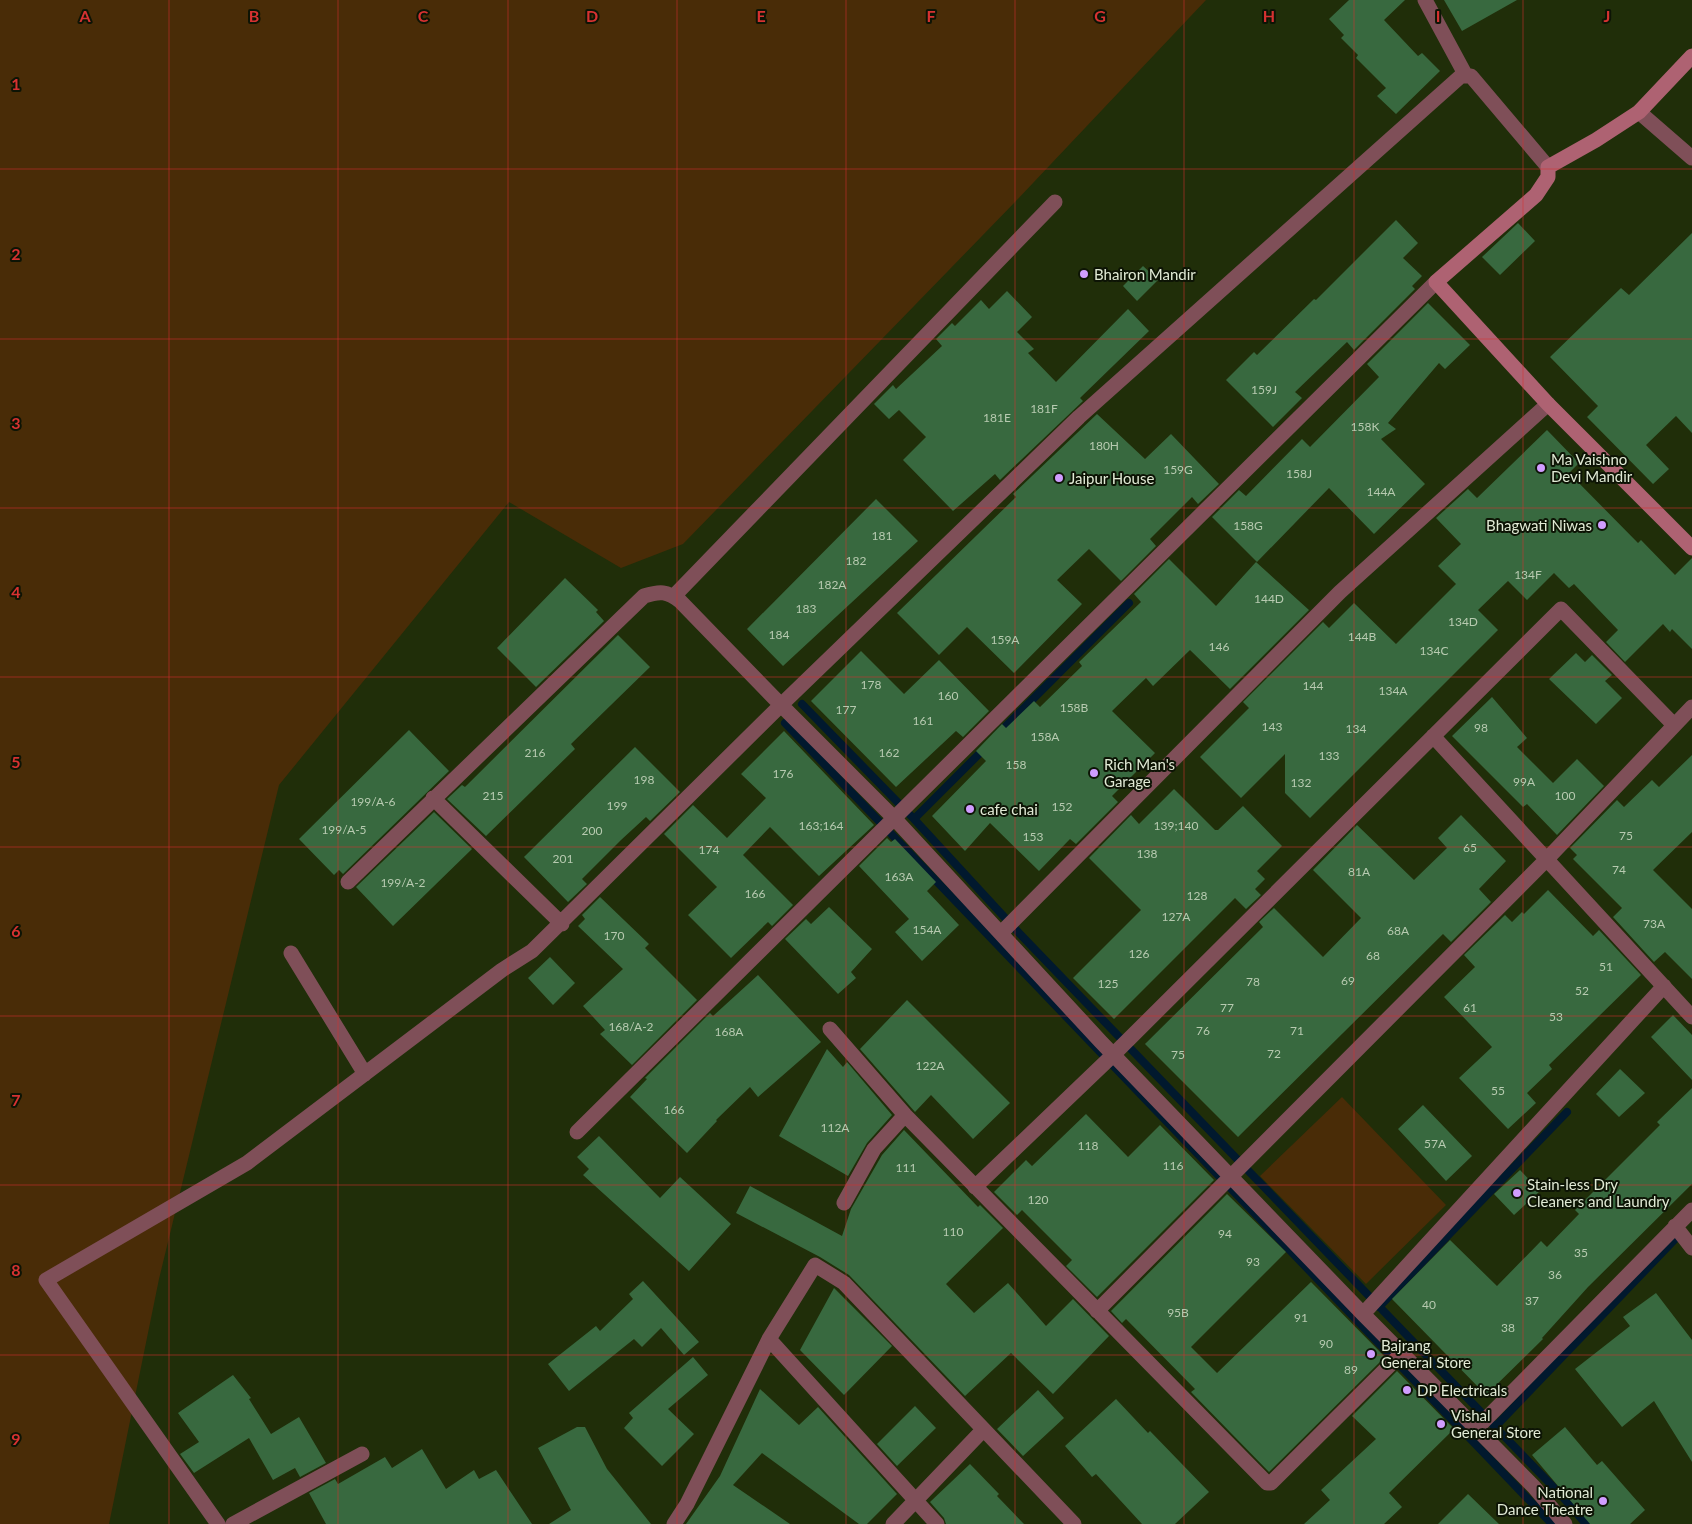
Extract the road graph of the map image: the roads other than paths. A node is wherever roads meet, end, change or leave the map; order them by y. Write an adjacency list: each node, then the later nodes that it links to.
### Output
1 (1424, 0): 3 (street)
2 (1692, 56): 4 (street)
3 (1465, 74): 6 (street); 12 (street)
4 (1639, 112): 5 (street); 6 (street)
5 (1692, 158)
6 (1548, 167): 8 (street)
7 (1055, 202): 11 (street)
8 (1436, 282): 9 (street); 17 (street)
9 (1548, 404): 10 (street); 21 (street)
10 (1692, 548)
11 (674, 596): 12 (street); 16 (street)
12 (780, 705): 17 (street); 20 (street)
13 (1692, 707): 14 (street)
14 (1674, 725): 15 (street); 18 (street)
15 (1433, 736): 18 (street); 26 (street)
16 (433, 798): 19 (street); 20 (street)
17 (895, 817): 21 (street); 29 (street)
18 (1547, 858): 23 (street); 30 (street)
19 (348, 882)
20 (562, 924): 27 (street)
21 (1001, 933): 26 (street)
22 (291, 953): 27 (street)
23 (1664, 986): 24 (street); 37 (street)
24 (1692, 1017)
25 (830, 1029): 28 (street)
26 (1113, 1055): 30 (street); 31 (street)
27 (364, 1074): 44 (street)
28 (906, 1115): 31 (street); 32 (street)
29 (577, 1132)
30 (1232, 1178): 36 (street); 37 (street)
31 (975, 1187): 36 (street)
32 (844, 1203)
33 (1692, 1210): 34 (street)
34 (1675, 1226): 35 (street); 40 (street)
35 (1692, 1248)
36 (1097, 1311): 39 (street)
37 (1363, 1314): 39 (street)
38 (769, 1339): 41 (street); 43 (street); 46 (street)
39 (1402, 1353): 40 (street)
40 (1476, 1429): 50 (street)
41 (983, 1430): 43 (street); 49 (street)
42 (362, 1454): 45 (street)
43 (916, 1501): 47 (street); 48 (street)
44 (218, 1524)
45 (233, 1524)
46 (674, 1524)
47 (893, 1524)
48 (937, 1524)
49 (1074, 1524)
50 (1565, 1524)

